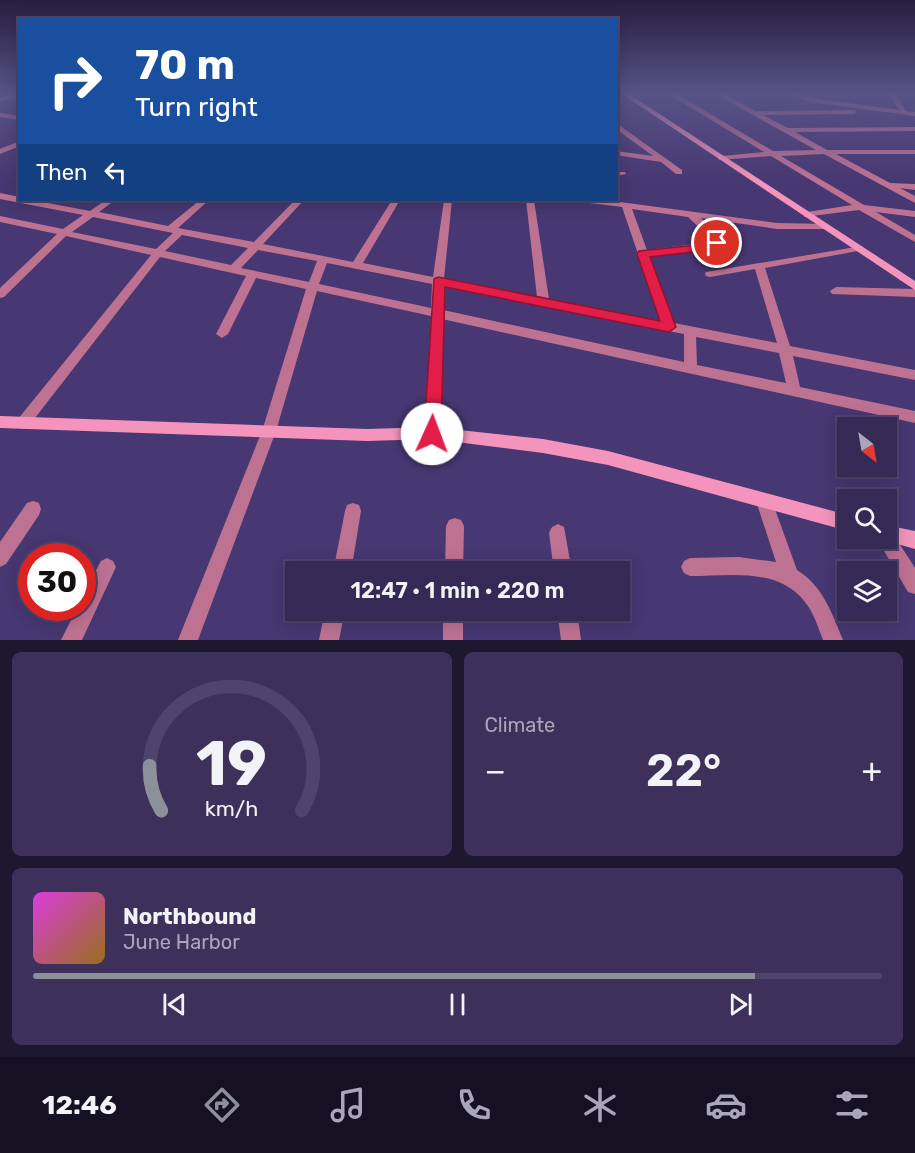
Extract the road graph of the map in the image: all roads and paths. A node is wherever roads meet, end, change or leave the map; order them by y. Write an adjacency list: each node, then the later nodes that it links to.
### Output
1 (667, 122): 13 (street)
2 (717, 122): 12 (street)
3 (772, 122): 6 (street)
4 (618, 126): 14 (street)
5 (915, 129): 6 (street)
6 (787, 130): 8 (street)
7 (18, 143): 9 (street)
8 (824, 150): 10 (street); 12 (street); 16 (street)
9 (0, 152)
10 (914, 152)
11 (618, 153): 14 (street)
12 (768, 153): 13 (street); 30 (street)
13 (722, 158): 34 (street)
14 (664, 161): 15 (street)
15 (680, 172)
16 (885, 184): 17 (street); 20 (street)
17 (915, 187)
18 (0, 196): 19 (street)
19 (16, 196)
20 (915, 200)
21 (37, 201): 31 (street)
22 (110, 201): 31 (street)
23 (204, 201): 37 (street)
24 (299, 201): 40 (street)
25 (395, 201): 45 (street)
26 (448, 201): 50 (street)
27 (530, 201): 56 (street)
28 (596, 201): 29 (street)
29 (626, 205): 32 (street); 43 (street)
30 (855, 208): 33 (street); 34 (street); 39 (street)
31 (91, 214): 37 (street); 38 (street)
32 (691, 214): 36 (street); 43 (street)
33 (915, 214)
34 (807, 215): 36 (street)
35 (0, 219): 38 (street)
36 (824, 226): 41 (street)
37 (175, 230): 40 (street); 42 (street)
38 (64, 232): 42 (street); 55 (street)
39 (915, 239)
40 (257, 246): 44 (street); 47 (street)
41 (858, 248): 46 (street); 52 (street)
42 (158, 253): 47 (street); 67 (street)
43 (643, 254): 58 (street)
44 (323, 259): 45 (street); 51 (street)
45 (356, 266): 50 (street)
46 (759, 266): 49 (street); 61 (street)
47 (234, 269): 48 (street)
48 (253, 273): 51 (street); 60 (street)
49 (710, 274)
50 (438, 281): 56 (street); 57 (street)
51 (313, 286): 57 (street); 68 (street)
52 (915, 286)
53 (836, 291): 54 (street)
54 (915, 292)
55 (0, 294)
56 (544, 303): 58 (street)
57 (436, 313): 62 (street); 69 (street)
58 (669, 327): 59 (street)
59 (690, 331): 61 (street); 62 (street)
60 (222, 334)
61 (785, 350): 63 (street); 64 (street)
62 (690, 369): 64 (street)
63 (915, 375)
64 (794, 391): 65 (street)
65 (915, 417)
66 (0, 422): 67 (street)
67 (23, 423): 68 (street)
68 (268, 431): 69 (street); 91 (street)
69 (432, 434): 70 (street)
70 (765, 501): 73 (street); 85 (street)
71 (33, 509): 79 (street)
72 (353, 512): 80 (street)
73 (837, 520)
74 (454, 526): 81 (street)
75 (558, 533): 82 (street)
76 (897, 536): 77 (street)
77 (915, 540)
78 (893, 549): 86 (street)
79 (0, 558)
80 (344, 561)
81 (454, 561)
82 (562, 561)
83 (108, 567): 90 (street)
84 (690, 567): 85 (street)
85 (789, 575): 95 (street)
86 (915, 585)
87 (333, 621): 92 (street)
88 (453, 621): 93 (street)
89 (568, 621): 94 (street)
90 (71, 640)
91 (188, 640)
92 (329, 640)
93 (453, 640)
94 (571, 640)
95 (833, 640)

